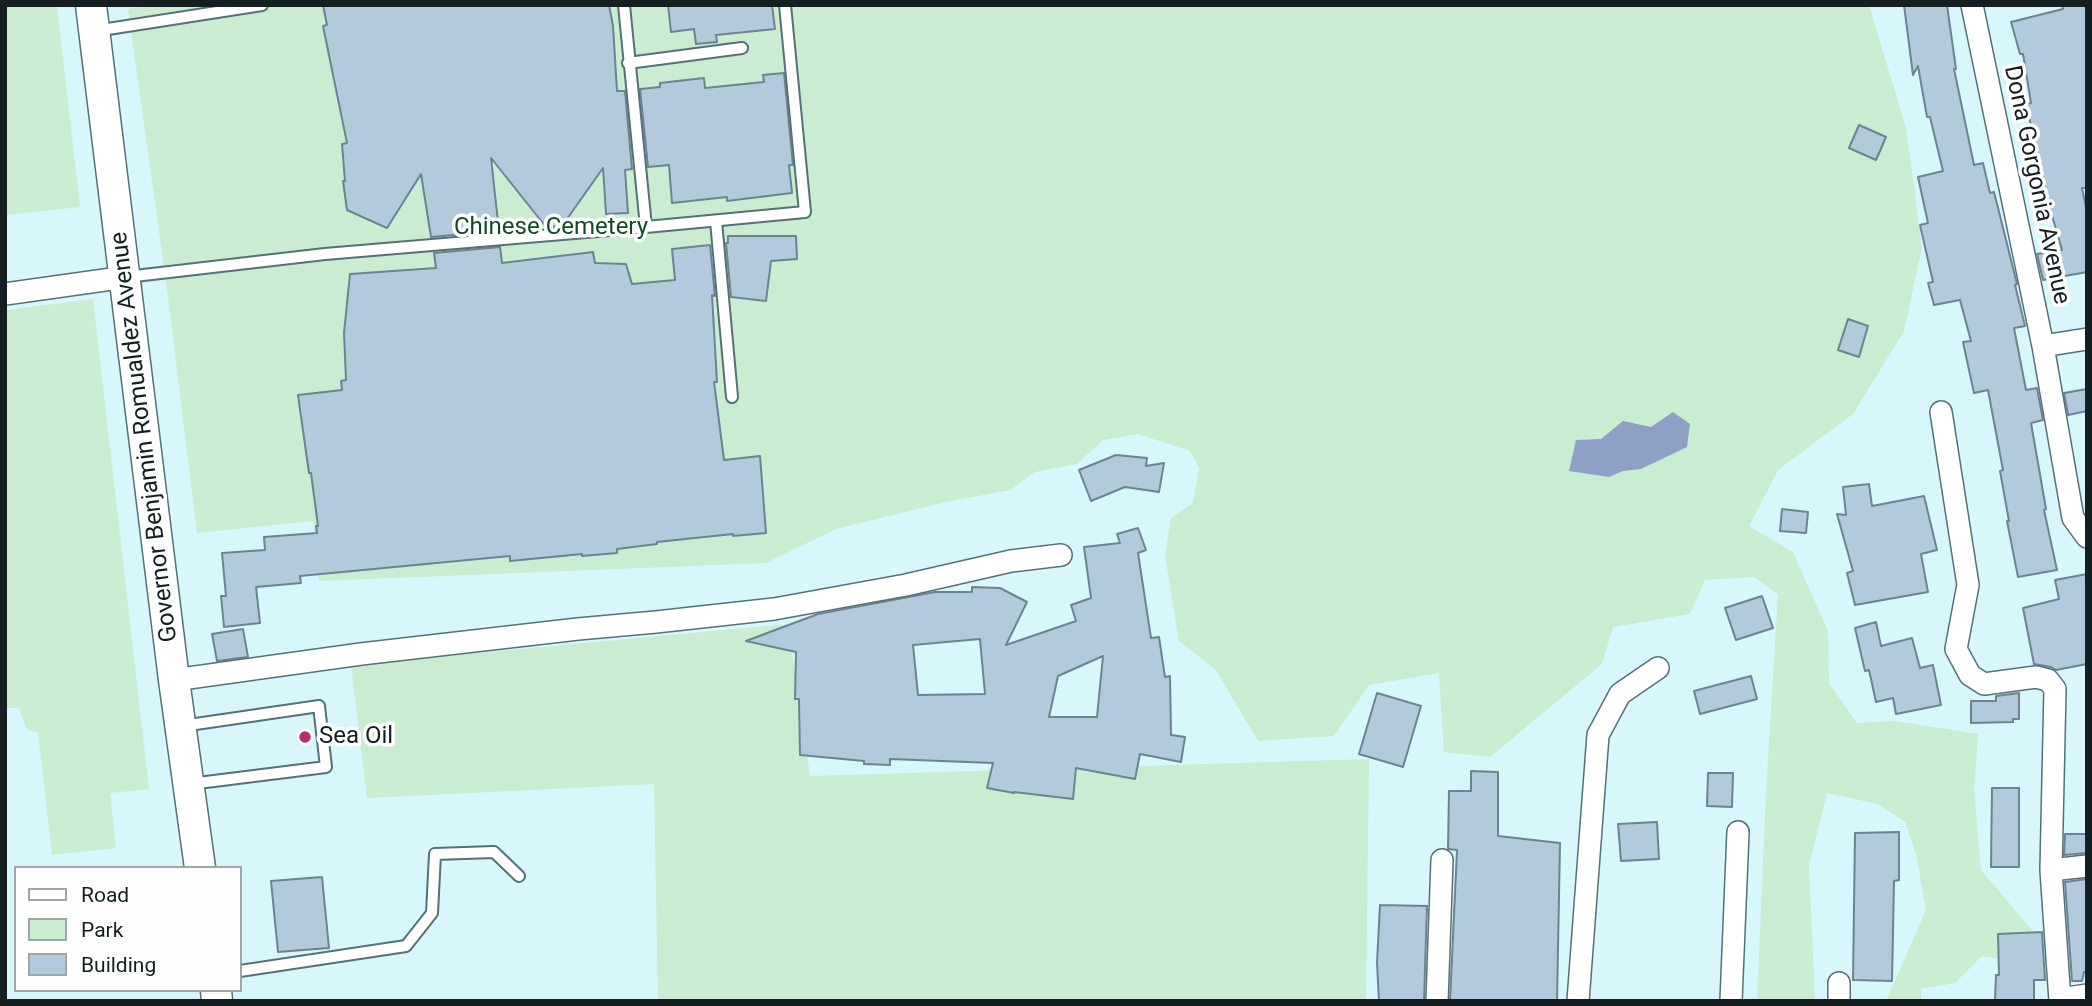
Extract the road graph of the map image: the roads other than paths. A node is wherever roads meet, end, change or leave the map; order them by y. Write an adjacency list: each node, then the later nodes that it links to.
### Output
1 (262, 5): 5 (lane)
2 (624, 5): 7 (lane)
3 (785, 5): 8 (lane)
4 (1972, 5): 13 (street, Dona Gorgonia Avenue)
5 (93, 18): 10 (main road, Governor Benjamin Romualdez Avenue)
6 (742, 48): 7 (lane)
7 (628, 63): 9 (lane)
8 (716, 220): 9 (lane); 14 (lane)
9 (646, 227): 10 (lane)
10 (126, 277): 11 (street); 19 (main road, Governor Benjamin Romualdez Avenue)
11 (5, 294)
12 (2087, 339): 13 (street)
13 (2043, 346): 16 (street, Dona Gorgonia Avenue)
14 (732, 397)
15 (1941, 412): 26 (street)
16 (2087, 537)
17 (1061, 555): 19 (street)
18 (1658, 668): 32 (street)
19 (174, 680): 20 (main road, Governor Benjamin Romualdez Avenue)
20 (182, 726): 21 (main road, Governor Benjamin Romualdez Avenue); 21 (lane)
21 (190, 784): 24 (main road, Governor Benjamin Romualdez Avenue)
22 (1738, 832): 33 (street)
23 (1442, 860): 31 (street)
24 (200, 866)
25 (2087, 866): 26 (street)
26 (2051, 870): 30 (street)
27 (519, 876): 28 (lane)
28 (242, 971)
29 (2087, 995): 30 (street)
30 (2060, 1000)
31 (1437, 1001)
32 (1578, 1001)
33 (1731, 1001)

